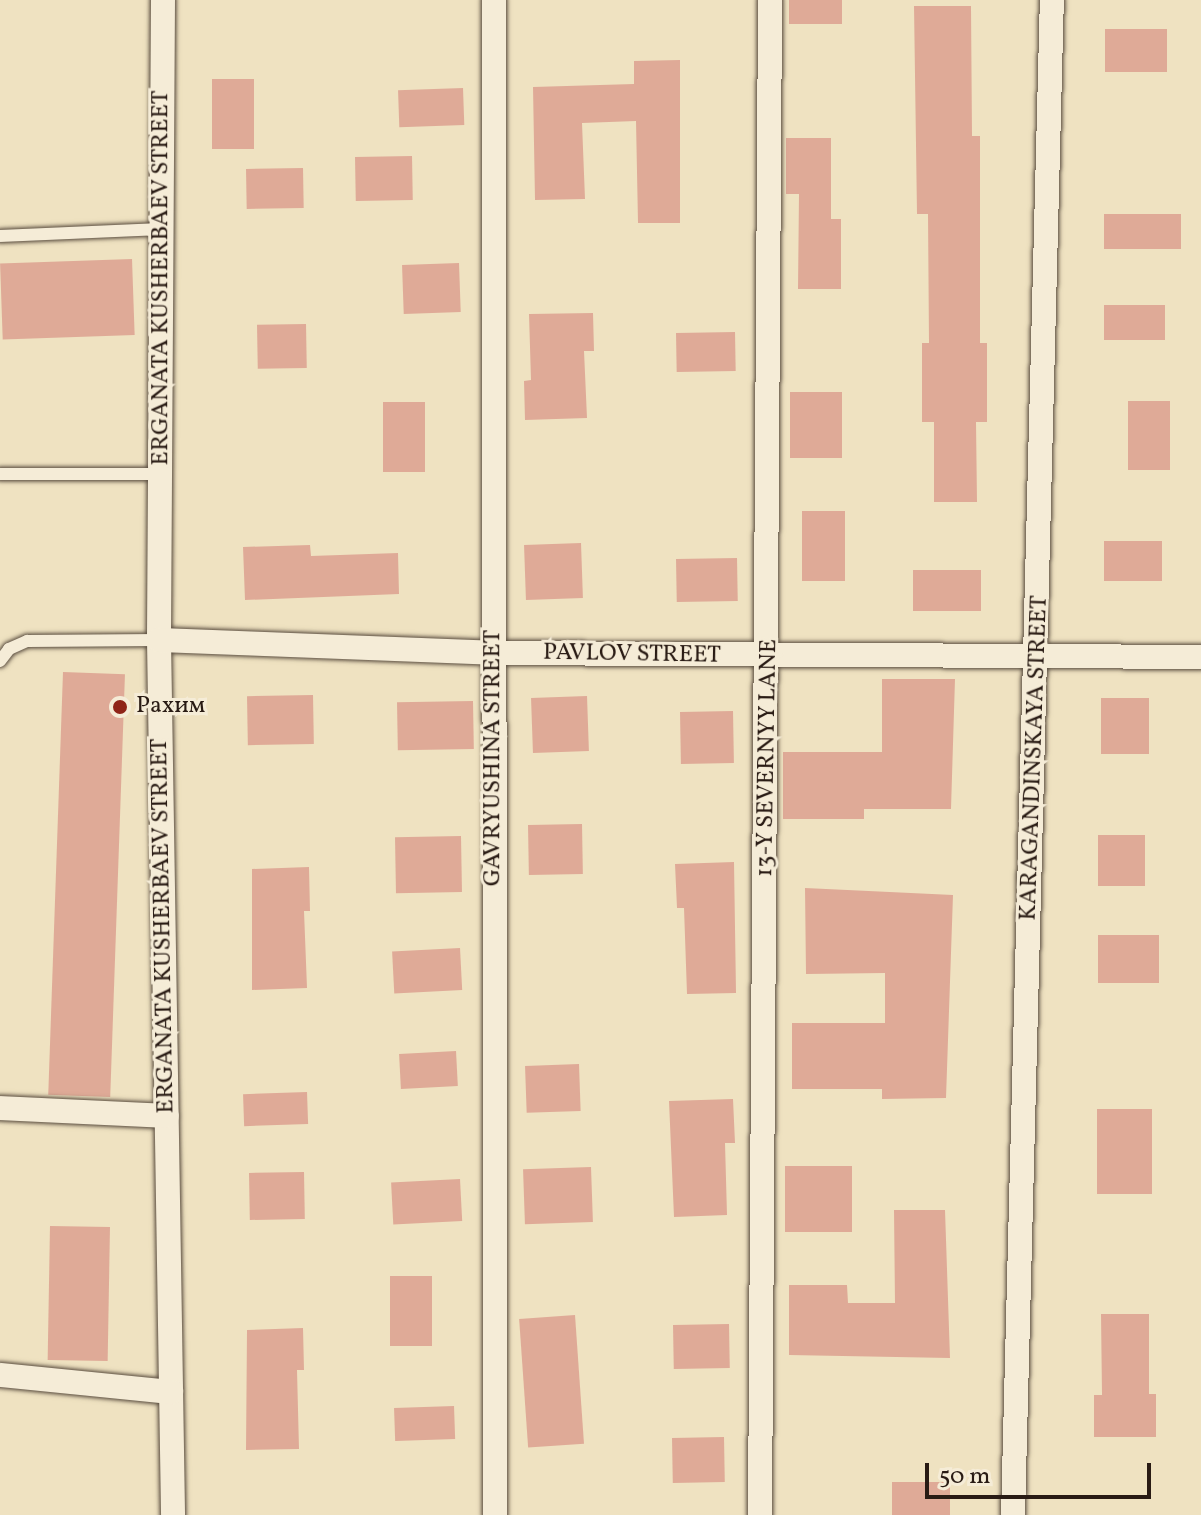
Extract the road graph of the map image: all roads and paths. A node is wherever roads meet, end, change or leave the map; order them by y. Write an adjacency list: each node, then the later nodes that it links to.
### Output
1 (163, 0): 5 (street, ERGANATA KUSHERBAEV STREET)
2 (494, 0): 10 (street, GAVRYUSHINA STREET)
3 (770, 0): 12 (street, 13-Y SEVERNYY LANE)
4 (1052, 0): 11 (street, KARAGANDINSKAYA STREET)
5 (161, 229): 6 (lane); 8 (street, ERGANATA KUSHERBAEV STREET)
6 (0, 236)
7 (0, 474): 8 (lane)
8 (161, 474): 9 (street, ERGANATA KUSHERBAEV STREET)
9 (159, 640): 10 (street, PAVLOV STREET); 14 (lane); 16 (street, ERGANATA KUSHERBAEV STREET)
10 (494, 653): 12 (street, PAVLOV STREET); 20 (street, GAVRYUSHINA STREET)
11 (1039, 655): 12 (street, PAVLOV STREET); 13 (street, PAVLOV STREET); 22 (street, KARAGANDINSKAYA STREET)
12 (770, 657): 21 (street, 13-Y SEVERNYY LANE)
13 (1201, 657)
14 (0, 661)
15 (0, 1108): 16 (street)
16 (167, 1116): 18 (street, ERGANATA KUSHERBAEV STREET)
17 (0, 1375): 18 (street)
18 (171, 1392): 19 (street, ERGANATA KUSHERBAEV STREET)
19 (173, 1515)
20 (495, 1515)
21 (760, 1515)
22 (1013, 1515)

